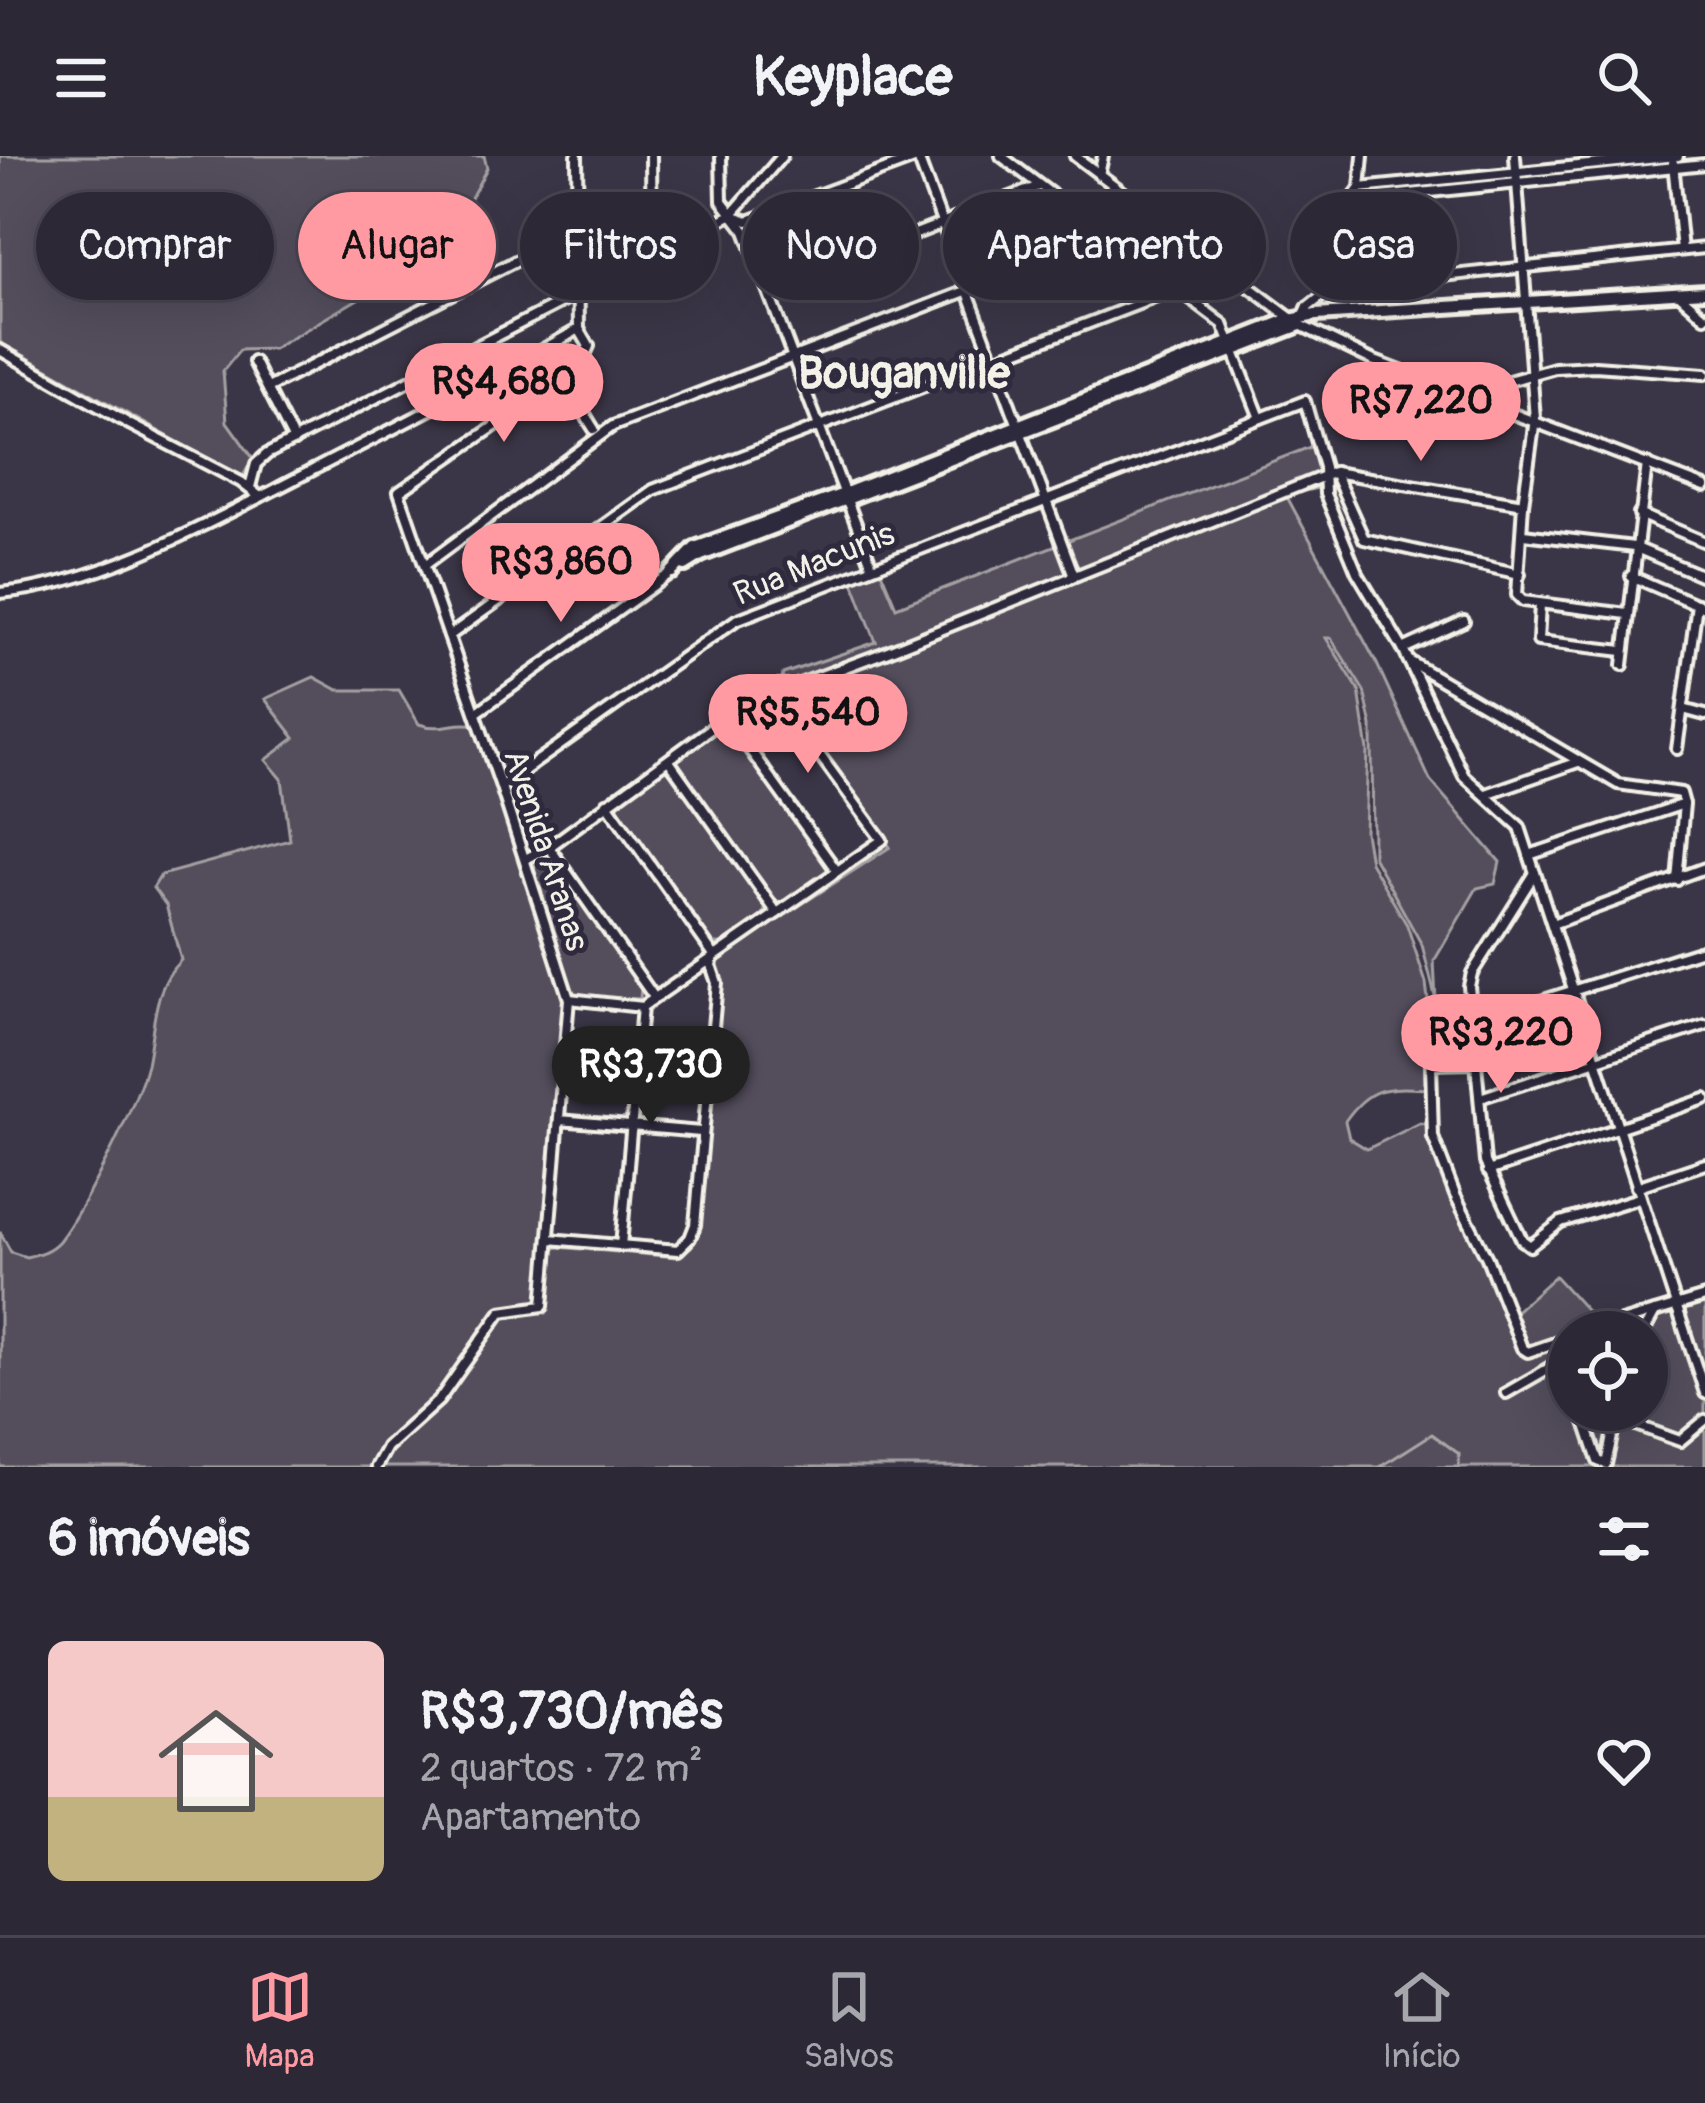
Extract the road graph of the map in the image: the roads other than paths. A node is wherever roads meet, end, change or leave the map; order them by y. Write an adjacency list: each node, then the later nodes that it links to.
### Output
1 (578, 156): 17 (street)
2 (651, 156): 18 (street)
3 (722, 156): 23 (street)
4 (782, 156): 23 (street)
5 (1001, 156): 15 (street)
6 (1076, 156): 13 (street)
7 (1103, 156): 13 (street)
8 (1363, 156): 16 (street)
9 (1515, 156): 14 (street)
10 (920, 157): 23 (street); 25 (street)
11 (1674, 159): 12 (street); 14 (street); 29 (street)
12 (1705, 164)
13 (1099, 175): 45 (street)
14 (1517, 178): 16 (street); 22 (street); 31 (street)
15 (1040, 185): 19 (street); 20 (street)
16 (1360, 188): 21 (street)
17 (578, 192)
18 (651, 192)
19 (1023, 192)
20 (1049, 192)
21 (1357, 192)
22 (1411, 192)
23 (731, 215): 24 (street); 26 (street)
24 (719, 221)
25 (943, 225): 27 (street)
26 (743, 228)
27 (919, 234)
28 (1705, 248): 29 (street)
29 (1682, 250): 31 (street)
30 (520, 259): 55 (street)
31 (1525, 266): 32 (street); 43 (street)
32 (1457, 273)
33 (1705, 292): 34 (street)
34 (1678, 294): 43 (street); 44 (street)
35 (566, 300): 62 (street)
36 (579, 300): 46 (street)
37 (772, 300): 49 (street)
38 (948, 300): 49 (street)
39 (972, 300): 50 (street)
40 (1148, 300): 50 (street)
41 (1189, 300): 47 (street)
42 (1317, 300): 45 (street)
43 (1528, 303): 45 (street); 53 (street)
44 (1705, 317)
45 (1303, 319): 47 (street); 56 (street)
46 (579, 328): 52 (street); 67 (street)
47 (1232, 348): 57 (street); 60 (street)
48 (0, 350): 65 (street)
49 (793, 358): 59 (street); 75 (street)
50 (992, 358): 59 (street); 60 (street)
51 (254, 362): 55 (street)
52 (579, 368): 61 (street); 75 (street, Avenida Aranas)
53 (1532, 373): 54 (street); 56 (street); 58 (street)
54 (1705, 374)
55 (268, 388): 62 (street)
56 (1461, 394): 58 (street)
57 (1260, 418): 64 (street, Rua Macunis); 69 (street, Rua Macunis)
58 (1535, 419): 63 (street); 70 (street)
59 (818, 426): 68 (street); 87 (street)
60 (1019, 428): 68 (street); 69 (street)
61 (595, 429)
62 (294, 441): 65 (street)
63 (1647, 464): 66 (street); 71 (street)
64 (1329, 474): 70 (street); 78 (street); 79 (street); 88 (street)
65 (250, 487): 67 (street)
66 (1705, 488)
67 (260, 497): 82 (street)
68 (845, 498): 76 (street); 77 (street)
69 (1045, 501): 76 (street, Rua Macunis); 78 (street)
70 (1523, 504): 72 (street)
71 (1639, 514): 73 (street); 74 (street)
72 (1523, 534): 74 (street); 79 (street)
73 (1705, 542)
74 (1634, 547): 80 (street); 81 (street)
75 (425, 565): 87 (street, Avenida Aranas)
76 (872, 566): 100 (street, Rua Macunis)
77 (672, 572): 94 (street)
78 (1073, 573): 92 (street)
79 (1520, 574): 83 (street)
80 (1631, 576): 84 (street); 85 (street)
81 (1705, 577)
82 (0, 593)
83 (1540, 604): 85 (street); 89 (street)
84 (1701, 606): 93 (street)
85 (1627, 614): 89 (street)
86 (1464, 621): 88 (street)
87 (449, 636): 94 (street, Avenida Aranas)
88 (1403, 649): 90 (street)
89 (1623, 651): 91 (street)
90 (1409, 661): 99 (street); 101 (street)
91 (1623, 665)
92 (769, 686): 96 (street); 108 (street)
93 (1683, 709): 95 (street); 97 (street)
94 (476, 713): 100 (street, Avenida Aranas)
95 (1705, 715)
96 (727, 718): 98 (street); 108 (street)
97 (1677, 749)
98 (669, 761): 102 (street); 111 (street)
99 (1580, 761): 101 (street); 103 (street)
100 (501, 787): 106 (street, Avenida Aranas)
101 (1486, 794): 105 (street)
102 (607, 802): 104 (street); 114 (street)
103 (1684, 805): 105 (street); 110 (street)
104 (549, 847): 106 (street); 116 (street)
105 (1528, 855): 109 (street)
106 (525, 859): 117 (street, Avenida Aranas)
107 (1705, 868): 110 (street)
108 (837, 871): 111 (street)
109 (1535, 872): 112 (street); 119 (street)
110 (1676, 880): 112 (street)
111 (777, 913): 114 (street)
112 (1552, 924): 115 (street)
113 (1705, 949): 115 (street)
114 (714, 955): 116 (street); 128 (street)
115 (1573, 992): 119 (street); 121 (street)
116 (654, 997): 118 (street)
117 (569, 999): 118 (street); 125 (street, Avenida Aranas)
118 (642, 1006): 126 (street)
119 (1474, 1022): 122 (street)
120 (1705, 1025): 121 (street)
121 (1595, 1061): 123 (street); 127 (street)
122 (1477, 1063): 123 (street); 137 (street)
123 (1480, 1098): 130 (street)
124 (1705, 1099): 127 (street)
125 (559, 1120): 126 (street); 132 (street, Avenida Aranas)
126 (629, 1125): 128 (street); 133 (street)
127 (1617, 1128): 130 (street); 131 (street)
128 (701, 1132): 133 (street)
129 (1705, 1164): 131 (street)
130 (1488, 1171): 131 (street)
131 (1637, 1192): 135 (street)
132 (549, 1239): 133 (street); 145 (street, Avenida Aranas)
133 (620, 1246)
134 (1705, 1297): 135 (street)
135 (1674, 1305): 136 (street); 139 (street)
136 (1656, 1311)
137 (1548, 1345)
138 (1548, 1369): 140 (street)
139 (1704, 1386)
140 (1506, 1393)
141 (1705, 1420): 144 (street)
142 (1589, 1431): 143 (street)
143 (1613, 1431)
144 (1657, 1431)
145 (376, 1467)

